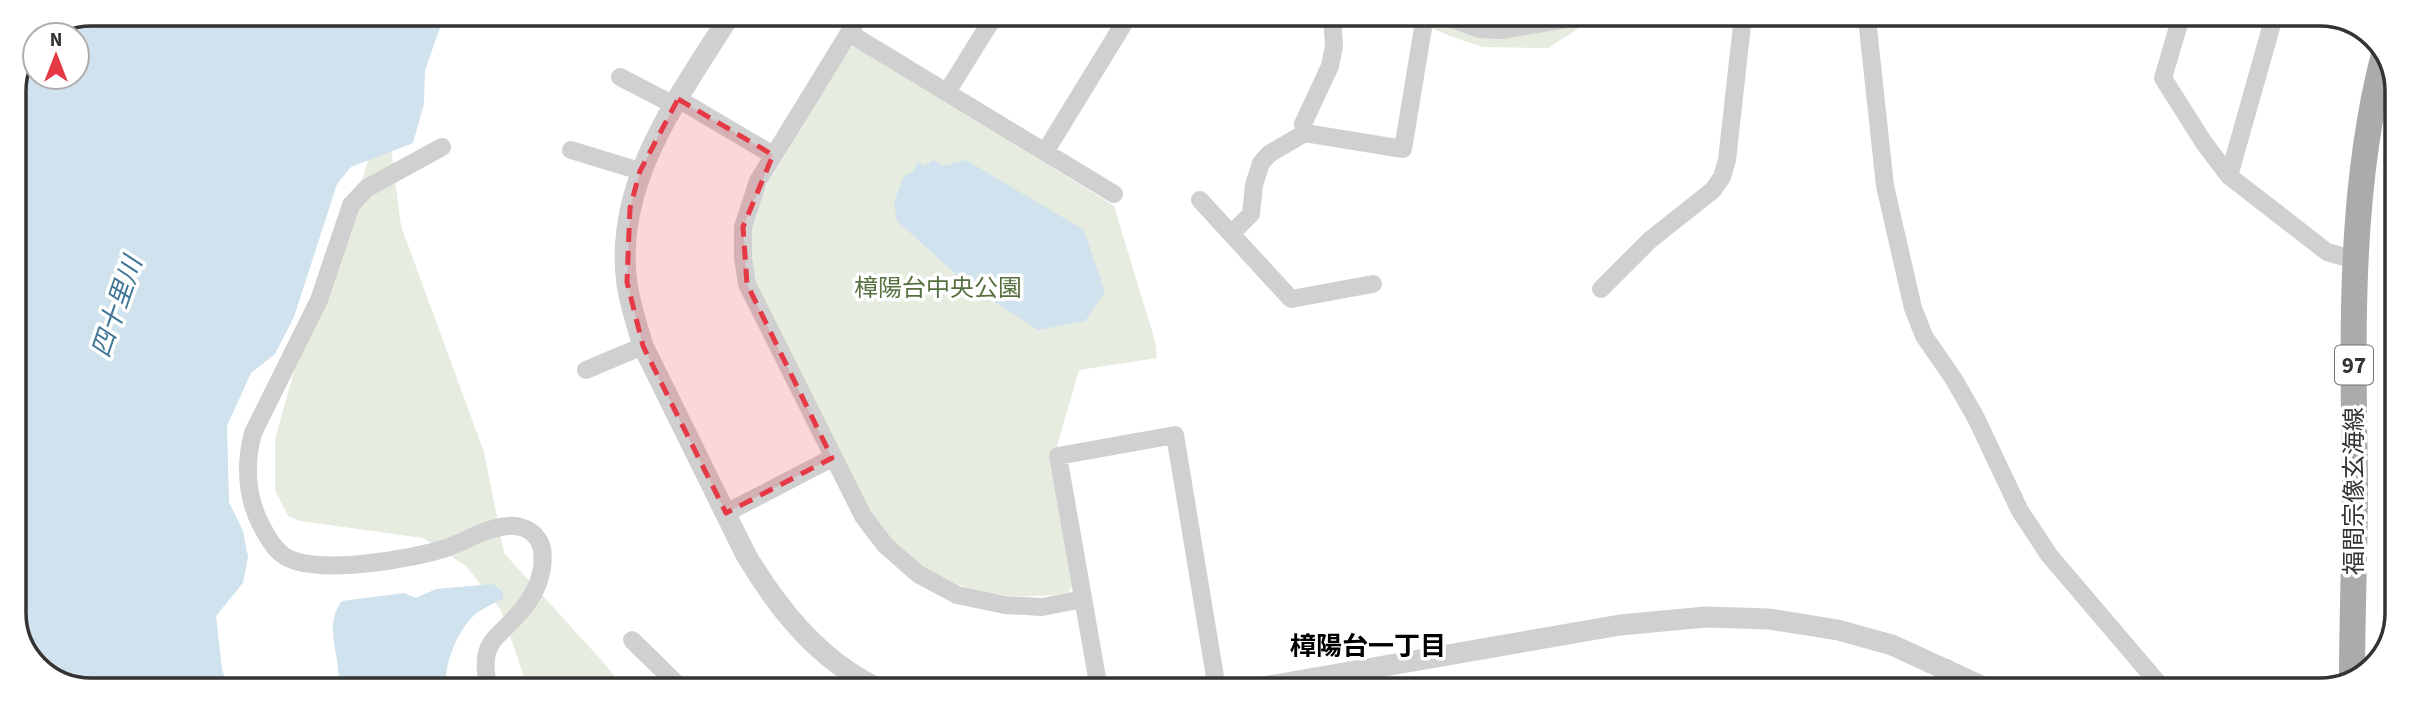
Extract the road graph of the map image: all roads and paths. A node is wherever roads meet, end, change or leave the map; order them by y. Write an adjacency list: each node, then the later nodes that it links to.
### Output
1 (723, 26): 17 (street)
2 (853, 26): 13 (street)
3 (988, 26): 16 (street)
4 (1122, 26): 21 (street)
5 (1333, 26): 18 (street)
6 (1423, 26): 18 (street)
7 (1472, 26): 8 (street)
8 (1525, 26)
9 (1742, 26): 30 (street)
10 (1867, 26): 47 (street)
11 (2178, 26): 24 (street)
12 (2271, 26): 24 (street)
13 (849, 33): 16 (street); 22 (street)
14 (2381, 70): 28 (main road, 福間宗像玄海線 / 97)
15 (620, 77): 17 (street)
16 (947, 92): 21 (street)
17 (676, 102): 22 (street); 23 (street)
18 (1305, 133): 27 (street)
19 (442, 147): 39 (street)
20 (571, 150): 23 (street)
21 (1045, 152): 25 (street)
22 (774, 155): 33 (street)
23 (640, 171): 31 (street)
24 (2229, 176): 28 (street)
25 (1114, 194)
26 (1200, 200): 27 (street)
27 (1231, 234): 29 (street)
28 (2356, 260): 38 (main road, 福間宗像玄海線 / 97)
29 (1373, 284)
30 (1601, 289)
31 (643, 346): 32 (street); 34 (street)
32 (586, 370)
33 (832, 458): 34 (street); 35 (street)
34 (726, 513): 41 (street)
35 (1083, 599): 42 (street); 43 (street)
36 (632, 640): 40 (street)
37 (1947, 668): 44 (street); 45 (street); 46 (street)
38 (2352, 669)
39 (487, 678)
40 (671, 678)
41 (857, 678)
42 (1097, 678)
43 (1215, 678)
44 (1315, 678)
45 (1944, 678)
46 (1967, 678)
47 (2154, 678)

